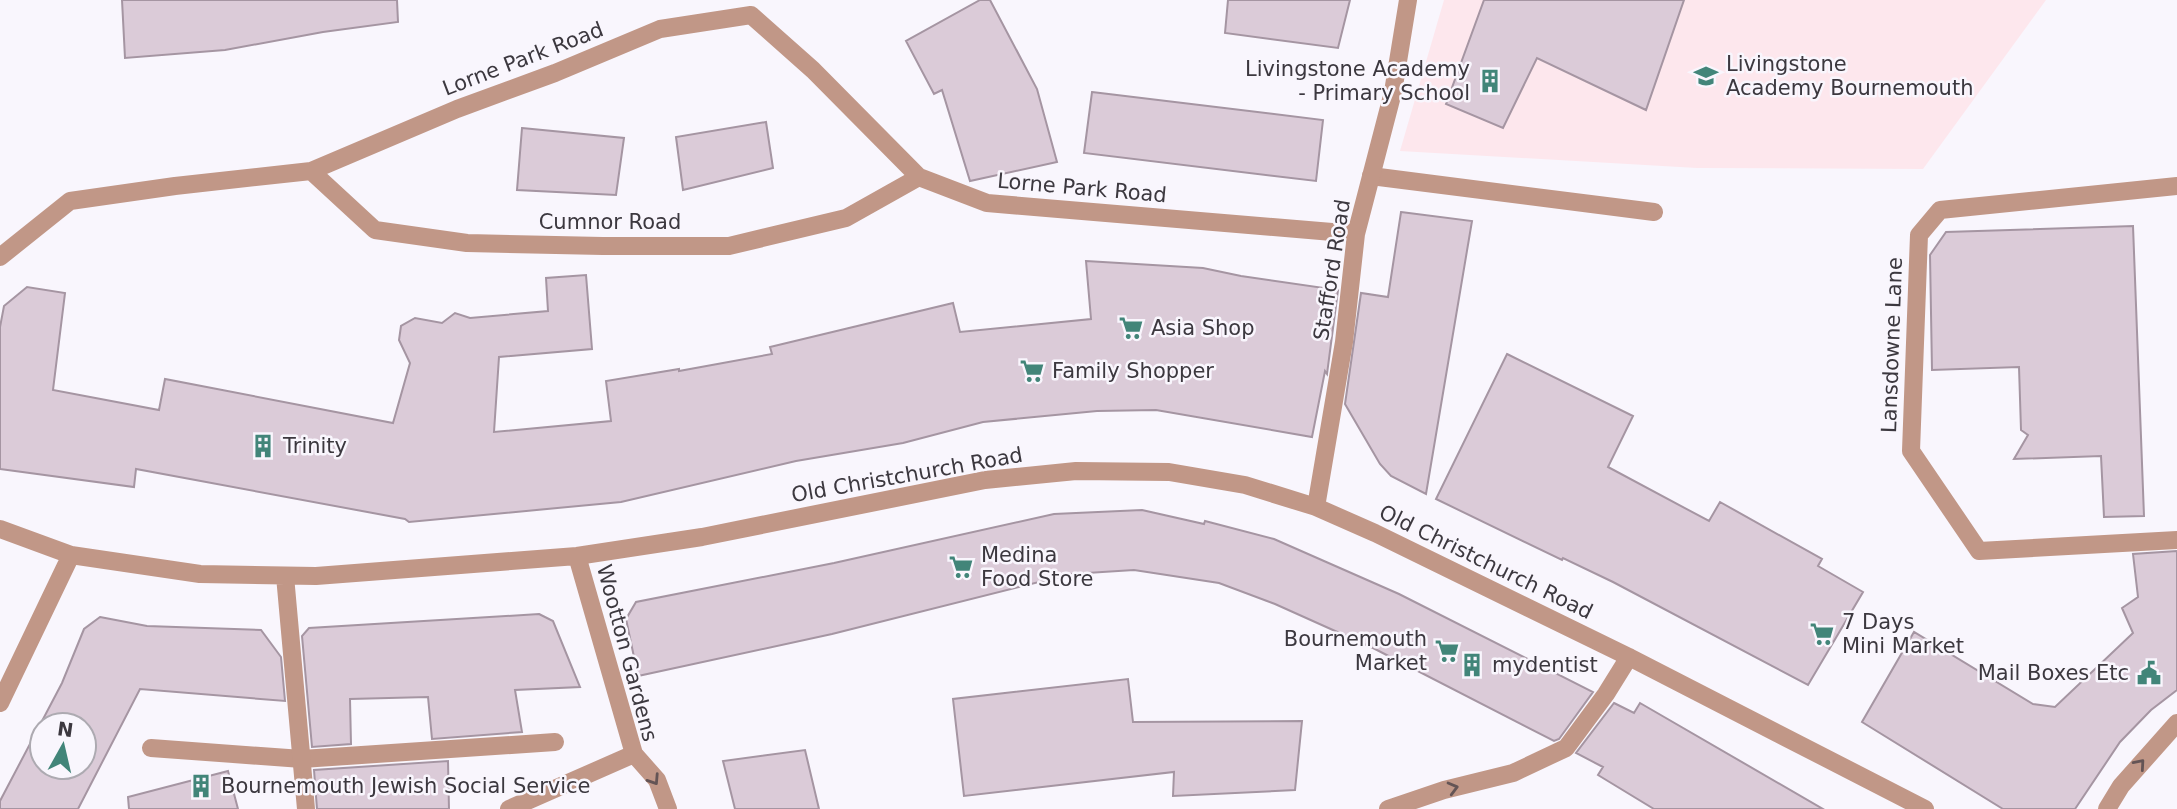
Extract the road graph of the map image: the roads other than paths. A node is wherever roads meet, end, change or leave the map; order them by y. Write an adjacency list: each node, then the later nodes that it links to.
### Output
1 (1408, 0): 4 (street, Stafford Road)
2 (755, 7): 3 (street, Lorne Park Road); 5 (street, Lorne Park Road)
3 (311, 171): 5 (street, Cumnor Road); 9 (street, Lorne Park Road)
4 (1371, 176): 7 (street); 8 (street, Stafford Road)
5 (919, 177): 8 (street, Lorne Park Road)
6 (2177, 186): 12 (street, Lansdowne Lane)
7 (1654, 212)
8 (1356, 234): 10 (street, Stafford Road)
9 (0, 257)
10 (1316, 507): 14 (street, Old Christchurch Road); 16 (street, Old Christchurch Road)
11 (0, 529): 13 (street, Old Christchurch Road)
12 (2177, 540)
13 (72, 555): 15 (street, Old Christchurch Road); 17 (street)
14 (577, 556): 15 (street, Old Christchurch Road); 21 (street, Wootton Gardens)
15 (285, 576): 22 (street)
16 (1629, 657): 26 (street, one-way to 16); 27 (street, Old Christchurch Road)
17 (0, 703)
18 (2177, 723): 28 (street, one-way to 18)
19 (555, 742): 22 (street)
20 (151, 748): 22 (street)
21 (634, 754): 24 (street, Wootton Gardens); 25 (street, one-way to 25)
22 (302, 759): 23 (street)
23 (306, 809)
24 (509, 809)
25 (668, 809)
26 (1388, 809)
27 (1925, 809)
28 (2107, 809)

